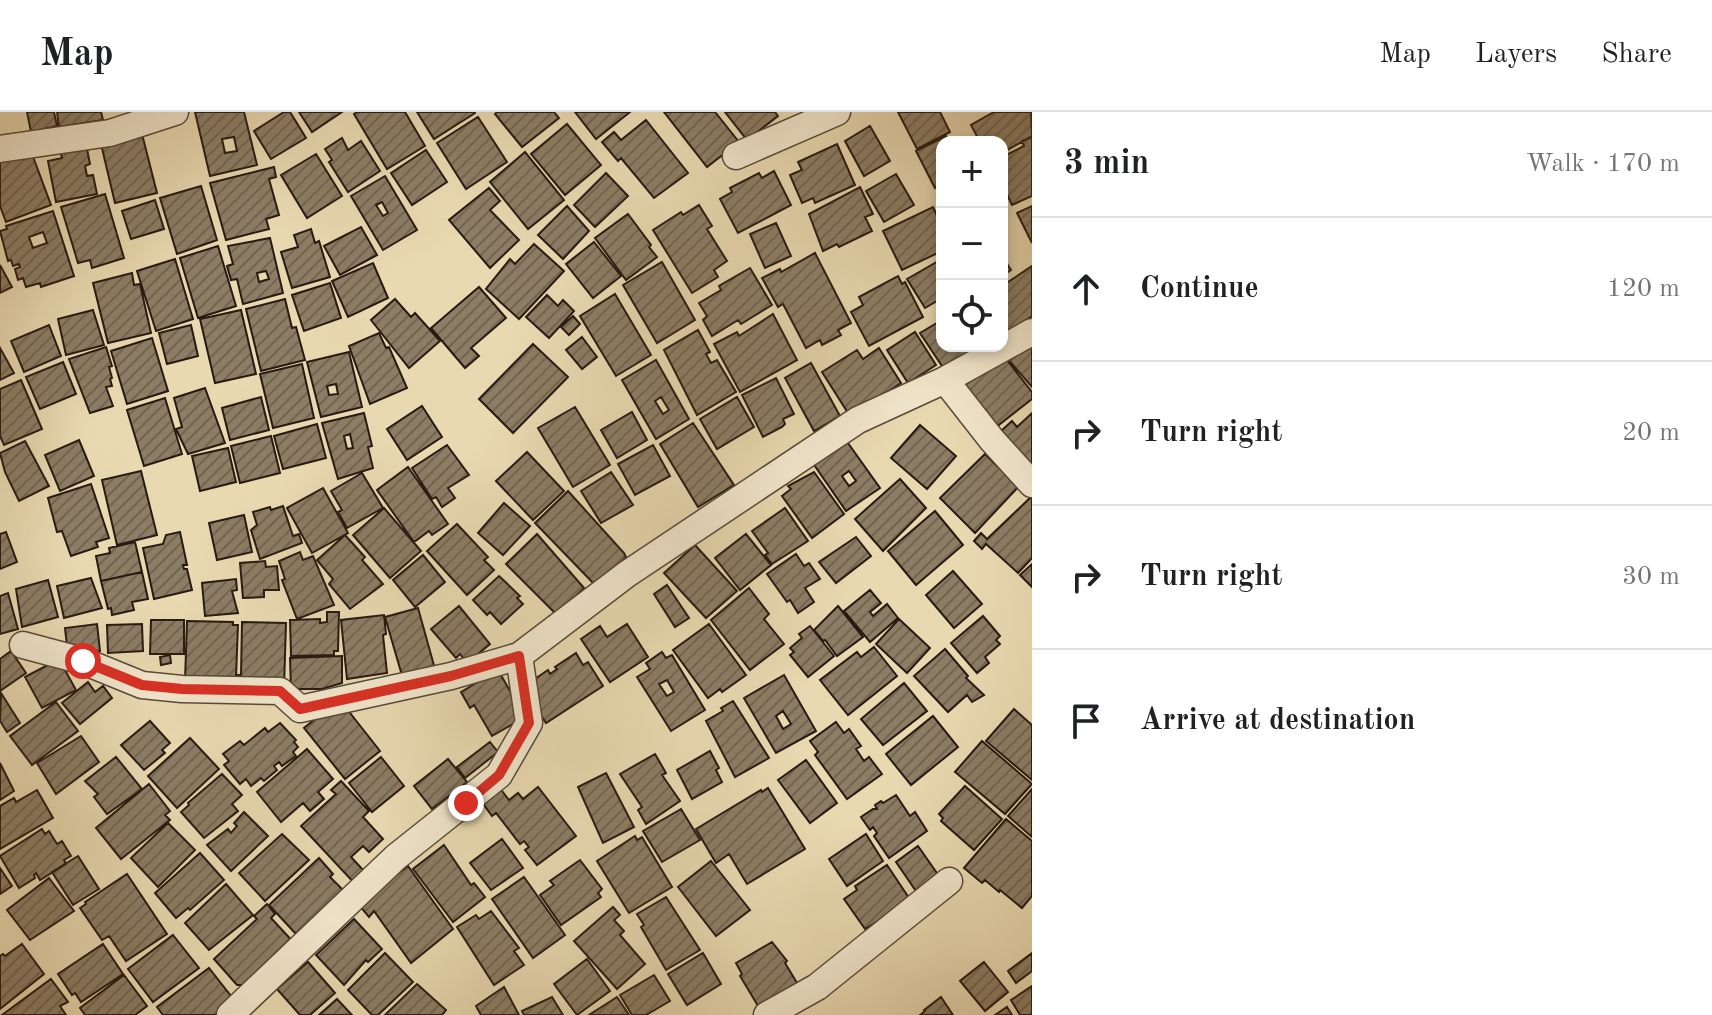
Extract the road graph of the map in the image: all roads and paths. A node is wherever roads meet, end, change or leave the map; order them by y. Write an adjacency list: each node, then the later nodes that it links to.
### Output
1 (175, 112): 3 (street)
2 (837, 112): 5 (street)
3 (108, 123): 4 (street)
4 (0, 149)
5 (736, 156)
6 (1032, 332): 7 (street)
7 (945, 380): 8 (street); 10 (street)
8 (1032, 484)
9 (23, 645): 10 (street)
10 (519, 656): 12 (street)
11 (949, 881): 13 (street)
12 (246, 1010)
13 (767, 1015)

